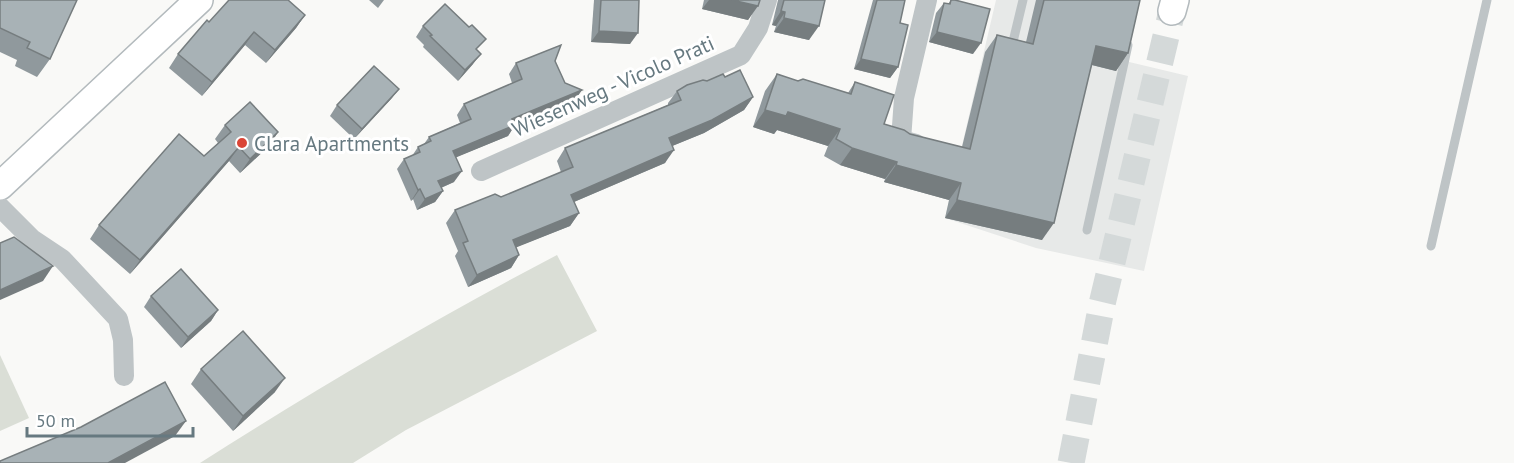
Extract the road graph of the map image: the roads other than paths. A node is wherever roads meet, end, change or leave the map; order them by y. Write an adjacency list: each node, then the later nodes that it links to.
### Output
1 (199, 0): 10 (main road)
2 (767, 0): 9 (street, Wiesenweg - Vicolo Prati)
3 (927, 0): 8 (street)
4 (1023, 0): 7 (lane)
5 (1487, 0): 13 (lane)
6 (1132, 31): 12 (lane)
7 (1011, 50)
8 (932, 148)
9 (481, 171)
10 (0, 186)
11 (0, 207): 14 (street)
12 (1087, 230)
13 (1431, 246)
14 (124, 376)

